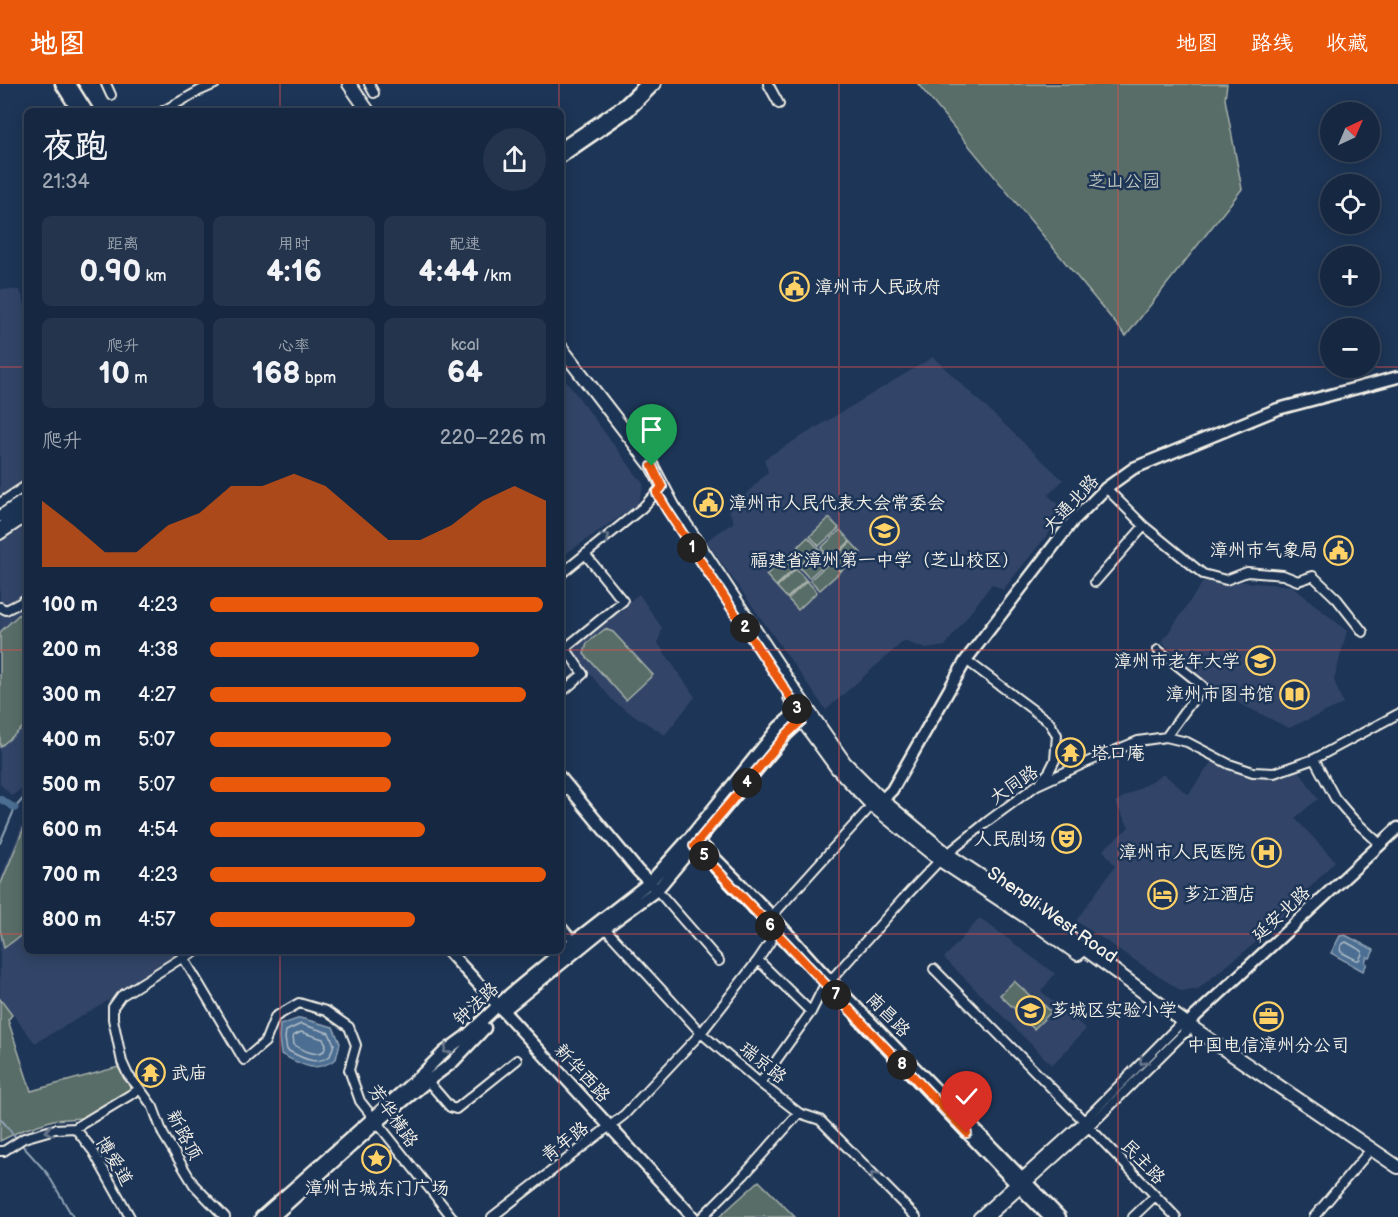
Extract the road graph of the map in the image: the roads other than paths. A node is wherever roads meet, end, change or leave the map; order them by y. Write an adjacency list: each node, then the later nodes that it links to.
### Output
1 (61, 84): 14 (street)
2 (70, 84): 15 (street)
3 (106, 84): 12 (street)
4 (215, 84): 16 (street)
5 (349, 84): 17 (main road)
6 (356, 84): 18 (main road)
7 (369, 84): 11 (street)
8 (646, 84): 19 (street)
9 (655, 84): 20 (street)
10 (768, 84): 13 (street)
11 (374, 93)
12 (111, 95)
13 (779, 104)
14 (76, 108)
15 (85, 108)
16 (168, 108)
17 (366, 108)
18 (372, 108)
19 (564, 146)
20 (564, 155)
21 (564, 352): 26 (main road)
22 (564, 363): 26 (main road, Shengli West Road)
23 (1398, 377): 25 (street, 大通北路)
24 (24, 486): 28 (street)
25 (1106, 488): 32 (street); 42 (street, 大通北路)
26 (660, 490): 35 (street, one-way to 26); 44 (main road, Shengli West Road)
27 (24, 500): 30 (street)
28 (0, 503)
29 (24, 512): 33 (street)
30 (0, 516)
31 (24, 519): 34 (street)
32 (1144, 526): 37 (street); 40 (street)
33 (0, 528)
34 (0, 535)
35 (585, 554): 36 (street); 43 (street)
36 (564, 572)
37 (1095, 582)
38 (24, 600): 39 (street)
39 (0, 607)
40 (1363, 632)
41 (1158, 650): 46 (street)
42 (966, 660): 48 (street); 50 (street, 大通北路)
43 (564, 690)
44 (804, 713): 50 (main road, Shengli West Road); 52 (street, 钟法路)
45 (1398, 714): 47 (street, 大同路)
46 (1166, 737): 47 (street, 大同路); 48 (street, 大同路)
47 (1314, 759): 53 (street)
48 (1037, 785): 54 (street, 大同路)
49 (565, 791): 55 (street)
50 (877, 802): 54 (main road, Shengli West Road); 56 (street, 大通北路)
51 (1398, 828): 53 (street, 延安北路)
52 (693, 841): 55 (street, 钟法路); 56 (street, 南昌路); 59 (street, 南昌路)
53 (1380, 844): 72 (street, 延安北路)
54 (943, 857): 69 (street, 大同路); 72 (main road, Shengli West Road)
55 (653, 886): 57 (street, 钟法路); 67 (street)
56 (772, 916): 69 (street, 南昌路)
57 (602, 925): 60 (street, 钟法路); 70 (street, 钟法路); 73 (street, 瑞京路)
58 (564, 930): 60 (street)
59 (777, 933): 66 (street, 青年路); 69 (street, 南昌路)
60 (574, 942): 61 (street, 钟法路)
61 (564, 950)
62 (188, 954): 65 (street)
63 (451, 954): 70 (street, 新华西路)
64 (559, 954): 70 (street, 钟法路)
65 (183, 957): 77 (street, 新路顶); 79 (street, 芳华横路)
66 (758, 960): 71 (street); 73 (street, 青年路)
67 (719, 961)
68 (934, 969): 80 (street, 民主路)
69 (828, 982): 71 (street, 大同路); 87 (street, 南昌路)
70 (500, 1009): 75 (street, 钟法路); 81 (street, 新华西路)
71 (811, 1012): 76 (street, 大同路)
72 (1183, 1027): 80 (street, 延安北路); 84 (main road, Shengli West Road); 85 (main road, Shengli West Road)
73 (701, 1033): 76 (street, 瑞京路); 81 (street, 青年路)
74 (517, 1059): 75 (street)
75 (425, 1078): 79 (street, 钟法路)
76 (760, 1083): 78 (street, 瑞京路)
77 (140, 1089): 82 (street); 90 (street, 新路顶)
78 (799, 1113): 96 (street); 97 (street, 瑞京路, one-way to 78)
79 (374, 1120): 91 (street, 钟法路); 92 (street, 钟法路); 93 (street, 芳华横路)
80 (1087, 1124): 87 (street, 延安北路); 88 (street, 民主路)
81 (609, 1127): 94 (street, 青年路); 95 (street, 新华西路)
82 (75, 1128): 83 (street, 博爱道, one-way to 83); 89 (street, 博爱道)
83 (2, 1151)
84 (1366, 1155): 86 (main road, Shengli West Road); 104 (street)
85 (1398, 1167)
86 (1398, 1176)
87 (1021, 1183): 98 (street, 延安北路); 99 (street, 延安北路); 100 (street, 南昌路); 101 (street, 南昌路)
88 (1155, 1196): 102 (street); 103 (street, 民主路)
89 (130, 1217)
90 (225, 1217)
91 (261, 1217)
92 (273, 1217)
93 (452, 1217)
94 (492, 1217)
95 (693, 1217)
96 (702, 1217)
97 (916, 1217)
98 (978, 1217)
99 (989, 1217)
100 (1049, 1217)
101 (1060, 1217)
102 (1133, 1217)
103 (1176, 1217)
104 (1314, 1217)

